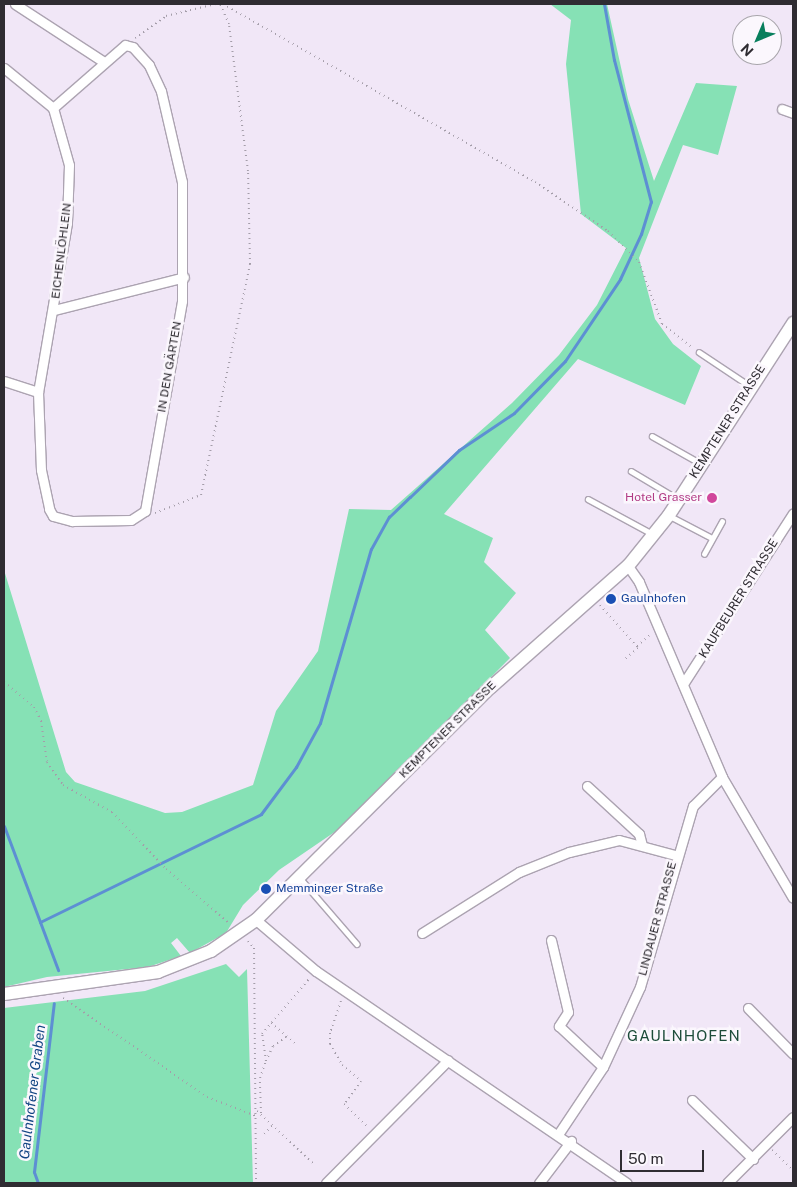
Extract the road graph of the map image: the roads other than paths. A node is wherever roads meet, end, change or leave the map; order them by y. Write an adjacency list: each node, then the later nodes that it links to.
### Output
1 (15, 4): 2 (street)
2 (104, 62): 4 (street); 7 (street, IN DEN GÄRTEN)
3 (4, 68): 4 (street)
4 (53, 108): 8 (street, EICHENLÖHLEIN)
5 (782, 109): 6 (street)
6 (793, 113)
7 (184, 277): 8 (street, EICHENLÖHLEIN); 13 (street, IN DEN GÄRTEN)
8 (54, 310): 13 (street, EICHENLÖHLEIN)
9 (793, 324): 12 (street, KEMPTENER STRASSE)
10 (699, 352): 12 (lane)
11 (4, 381): 13 (street)
12 (750, 387): 15 (street, KEMPTENER STRASSE)
13 (38, 392)
14 (652, 436): 15 (lane)
15 (701, 464): 18 (street, KEMPTENER STRASSE)
16 (631, 471): 18 (lane)
17 (588, 499): 22 (lane)
18 (679, 500): 20 (street, KEMPTENER STRASSE)
19 (793, 513): 26 (street, KAUFBEURER STRASSE)
20 (669, 515): 22 (street, KEMPTENER STRASSE); 23 (lane)
21 (722, 522): 23 (lane)
22 (655, 535): 25 (street, KEMPTENER STRASSE)
23 (712, 538): 24 (lane)
24 (704, 554)
25 (628, 566): 26 (street); 31 (street, KEMPTENER STRASSE)
26 (683, 684): 27 (street)
27 (722, 777): 30 (street, LINDAUER STRASSE); 32 (street)
28 (587, 786): 29 (street)
29 (642, 845): 30 (street); 34 (street)
30 (676, 856): 41 (street, LINDAUER STRASSE)
31 (300, 878): 33 (street, KEMPTENER STRASSE); 36 (lane)
32 (793, 898)
33 (256, 920): 37 (street, KEMPTENER STRASSE); 40 (street)
34 (422, 933)
35 (551, 940): 41 (street)
36 (357, 944)
37 (4, 994)
38 (748, 1008): 39 (street)
39 (793, 1054)
40 (448, 1060): 44 (street); 47 (street)
41 (603, 1067): 44 (street, LINDAUER STRASSE)
42 (692, 1100): 46 (street)
43 (793, 1117): 46 (street)
44 (559, 1133): 45 (street)
45 (571, 1141): 48 (street); 49 (street)
46 (753, 1158): 50 (street)
47 (326, 1183)
48 (539, 1183)
49 (627, 1183)
50 (727, 1183)

